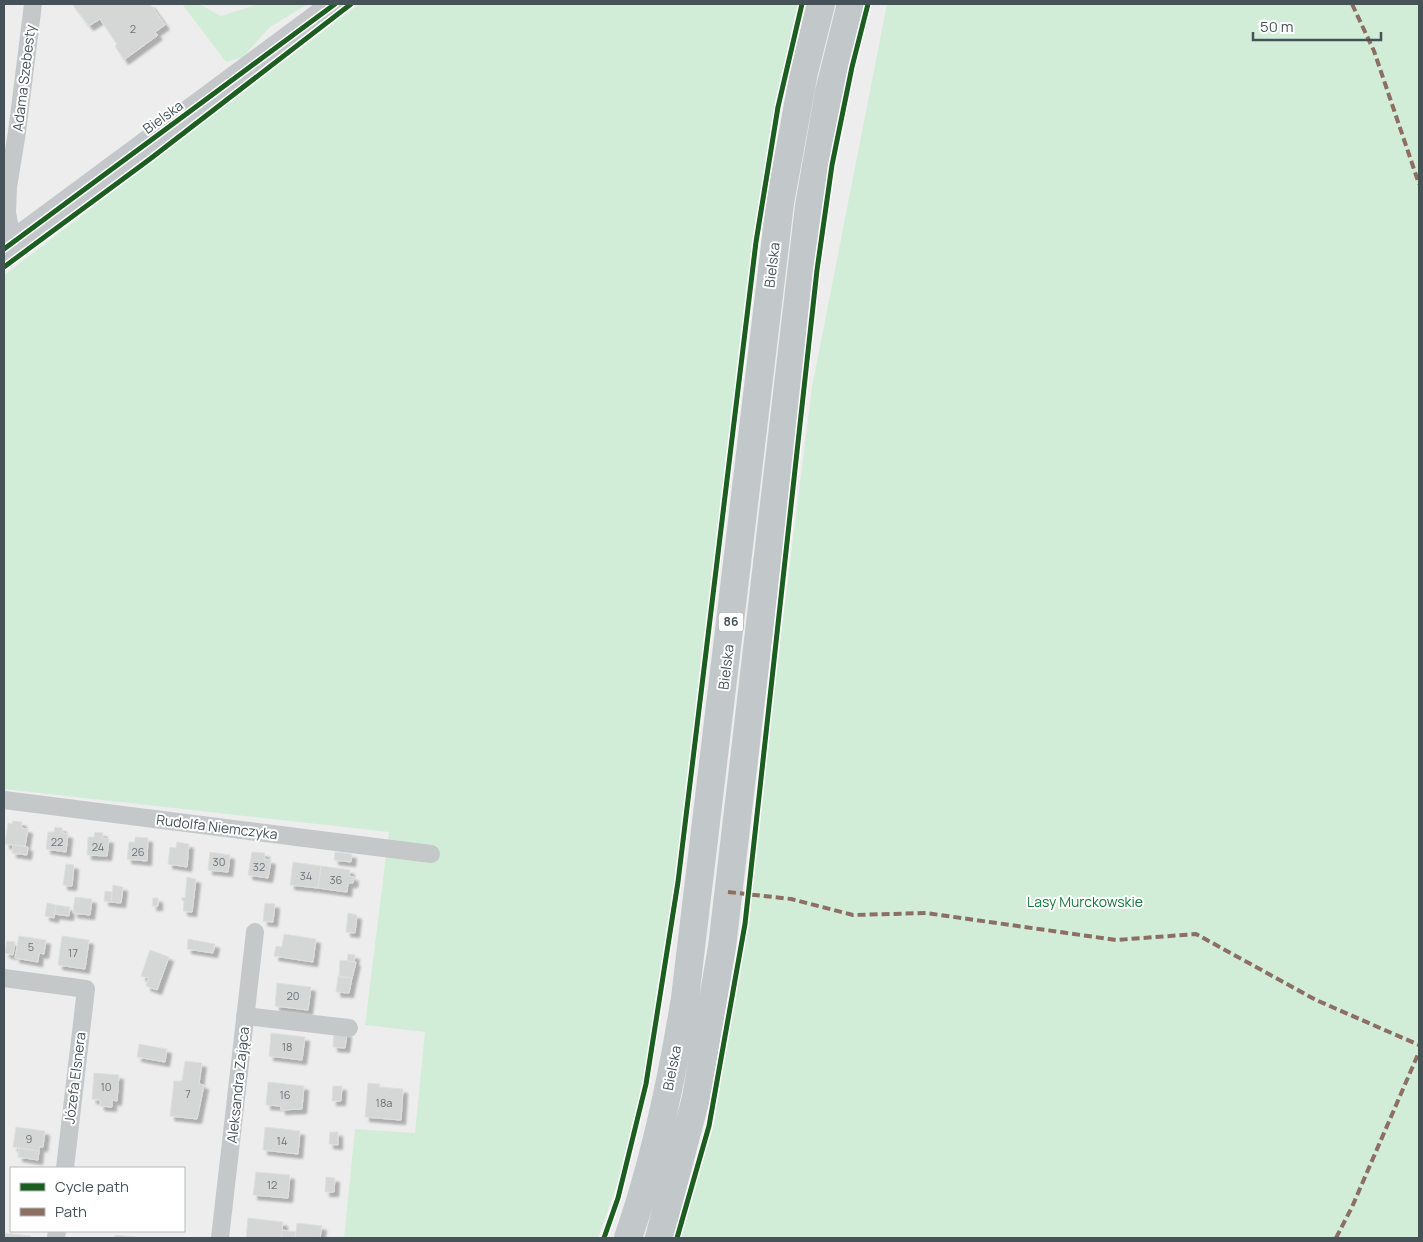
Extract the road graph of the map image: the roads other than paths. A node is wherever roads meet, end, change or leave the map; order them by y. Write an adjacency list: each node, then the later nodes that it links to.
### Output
1 (33, 4): 5 (street, Adama Szebesty)
2 (335, 4): 5 (street, Bielska)
3 (821, 4): 14 (main road, Bielska / 86)
4 (851, 4): 15 (main road, Bielska / 86)
5 (8, 245)
6 (4, 800): 7 (street, Rudolfa Niemczyka)
7 (431, 854)
8 (255, 932): 10 (street, Aleksandra Zająca)
9 (4, 978): 12 (street, Józefa Elsnera)
10 (245, 1016): 11 (street); 13 (street, Aleksandra Zająca)
11 (349, 1028)
12 (64, 1167)
13 (220, 1238)
14 (628, 1238)
15 (659, 1238)

